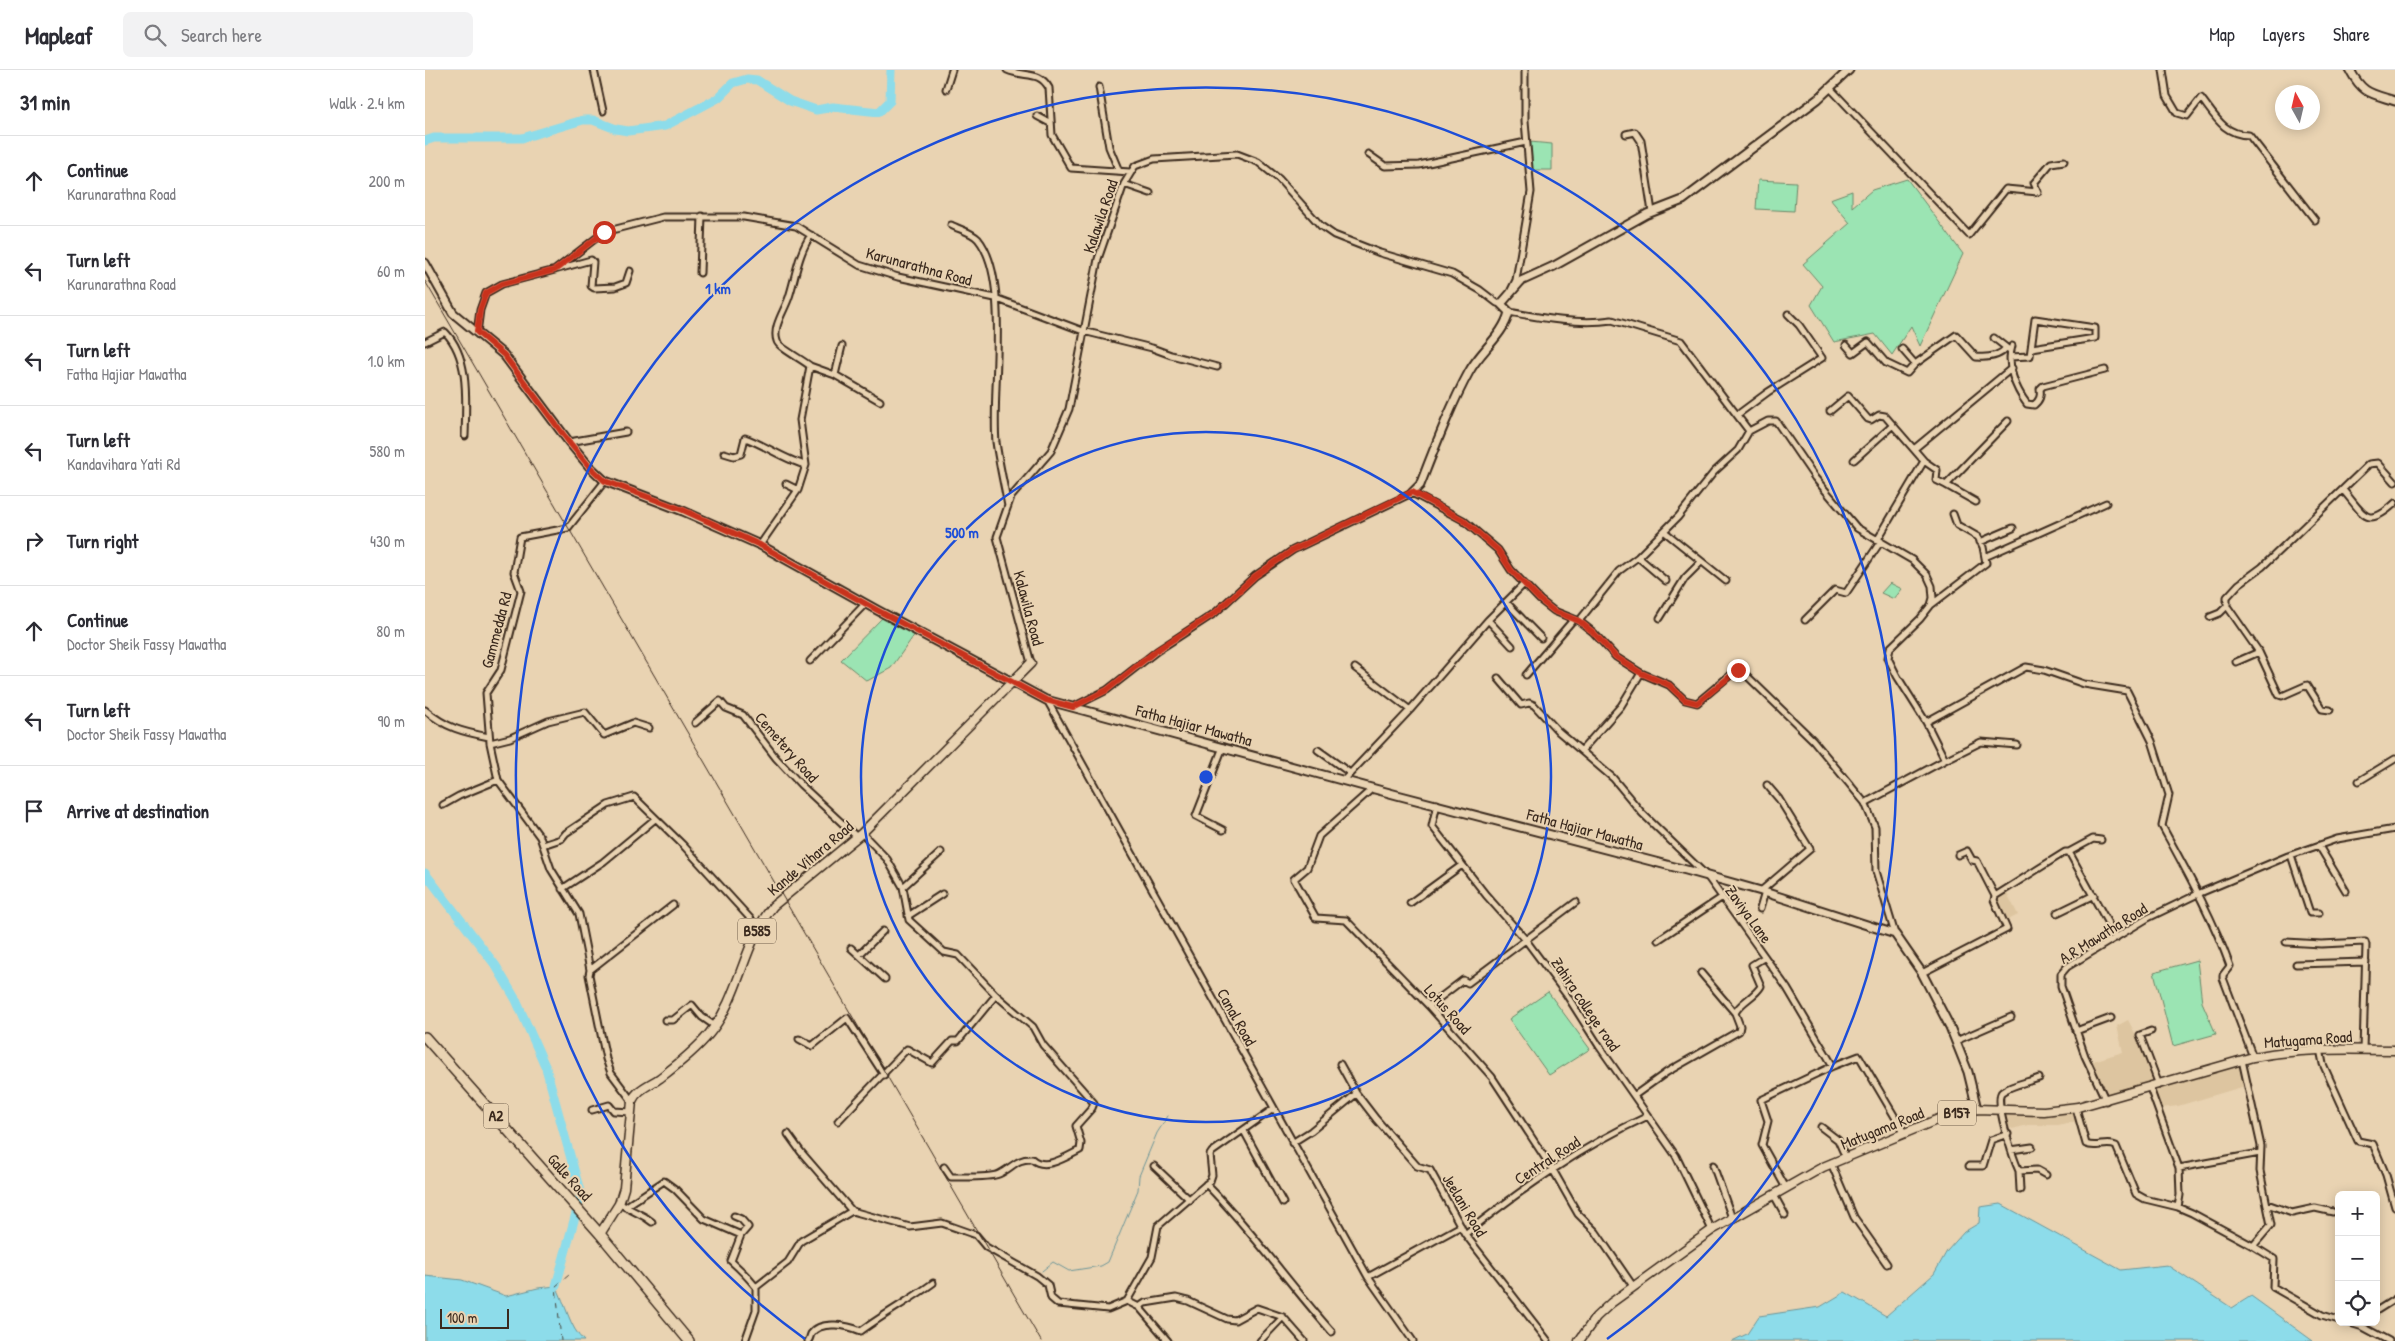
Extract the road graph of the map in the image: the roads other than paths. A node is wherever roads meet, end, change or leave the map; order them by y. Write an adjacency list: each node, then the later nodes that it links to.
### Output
1 (594, 70): 12 (street)
2 (952, 70): 10 (street)
3 (1007, 70): 14 (street)
4 (1525, 70): 16 (street)
5 (1849, 70): 9 (street)
6 (2163, 70): 25 (street)
7 (2349, 70): 11 (street)
8 (1099, 87): 19 (street)
9 (1830, 88): 18 (street); 23 (street)
10 (946, 89)
11 (2395, 101)
12 (603, 111)
13 (1037, 116): 14 (street)
14 (1050, 123): 19 (street)
15 (1626, 134): 23 (street)
16 (1526, 142): 17 (street); 32 (street)
17 (1368, 154)
18 (2064, 161)
19 (1119, 171): 20 (street)
20 (1130, 172): 21 (street, Kalawila Road); 34 (street, Kalawila Road)
21 (1124, 184): 22 (street); 37 (street, Kalawila Road)
22 (1150, 193)
23 (1652, 212): 32 (street)
24 (702, 216): 27 (street, Karunarathna Road); 29 (street, Karunarathna Road); 31 (street)
25 (2315, 220)
26 (951, 225): 33 (street)
27 (811, 235): 33 (street, Karunarathna Road); 47 (street)
28 (425, 263): 38 (street, Fatha Hajiar Mawatha)
29 (555, 270): 30 (street); 38 (street, Karunarathna Road)
30 (630, 271)
31 (700, 274)
32 (1511, 290): 34 (street)
33 (995, 298): 37 (street, Karunarathna Road); 76 (street)
34 (1501, 304): 35 (street)
35 (1509, 312): 54 (street); 72 (street)
36 (1788, 314): 54 (street)
37 (1083, 331): 48 (street, Karunarathna Road); 76 (street, Kalawila Road)
38 (477, 332): 60 (street, Fatha Hajiar Mawatha)
39 (1994, 338): 45 (street)
40 (425, 342): 59 (street)
41 (1846, 345): 46 (street)
42 (842, 346): 51 (street)
43 (2032, 348): 43 (street); 45 (street)
44 (1902, 349): 46 (street)
45 (2010, 350): 46 (street); 49 (street)
46 (1915, 364)
47 (810, 366): 51 (street); 65 (street)
48 (1217, 367)
49 (2012, 368): 50 (street); 61 (street)
50 (2105, 370)
51 (835, 375): 52 (street)
52 (880, 401)
53 (1830, 411): 56 (street)
54 (1737, 415): 57 (street)
55 (2008, 421): 69 (street)
56 (1893, 425): 61 (street); 63 (street)
57 (1749, 431): 79 (street); 80 (street)
58 (626, 432): 60 (street)
59 (465, 436)
60 (569, 442): 66 (street, Fatha Hajiar Mawatha)
61 (1914, 449): 64 (street)
62 (724, 453): 65 (street)
63 (1854, 460)
64 (1924, 461): 69 (street); 80 (street)
65 (806, 464): 70 (street)
66 (605, 481): 82 (street, Fatha Hajiar Mawatha); 117 (street, Gammedda Rd)
67 (2395, 482): 71 (street)
68 (786, 484): 70 (street)
69 (1946, 485): 73 (street)
70 (799, 490): 82 (street)
71 (2343, 490): 75 (street); 92 (street)
72 (1412, 492): 88 (street); 110 (street)
73 (1976, 502)
74 (2106, 503): 84 (street)
75 (2395, 503)
76 (1008, 506): 103 (street, Kalawila Road)
77 (1953, 514): 81 (street)
78 (2013, 528): 81 (street)
79 (1665, 532): 83 (street); 85 (street)
80 (1880, 540): 91 (street); 97 (street)
81 (1981, 542): 84 (street)
82 (760, 545): 90 (street, Fatha Hajiar Mawatha)
83 (1638, 557): 86 (street); 96 (street)
84 (1985, 557): 91 (street)
85 (1701, 562): 87 (street); 94 (street)
86 (1667, 581)
87 (1726, 582)
88 (1524, 584): 89 (street); 96 (street)
89 (1505, 602): 95 (street); 98 (street)
90 (865, 604): 101 (street); 108 (street, Fatha Hajiar Mawatha)
91 (1931, 605): 114 (street)
92 (2227, 606): 93 (street); 100 (street)
93 (2210, 617)
94 (1660, 618)
95 (1488, 620): 99 (street); 112 (street)
96 (1576, 620): 105 (street); 106 (street)
97 (1805, 620)
98 (1541, 638)
99 (1512, 646)
100 (2259, 652): 102 (street); 113 (street)
101 (810, 661)
102 (2236, 662)
103 (1031, 663): 108 (main road, Kande Vihara Road / B585)
104 (1355, 668): 112 (street)
105 (1641, 673): 122 (street); 131 (street)
106 (1526, 675)
107 (1498, 678): 122 (street, Zaviya Lane)
108 (1012, 682): 109 (street, Fatha Hajiar Mawatha); 137 (main road, Kande Vihara Road / B585)
109 (1046, 700): 110 (street, Fatha Hajiar Mawatha); 207 (street, Canal Road)
110 (1073, 707): 120 (street, Fatha Hajiar Mawatha)
111 (425, 710): 117 (street)
112 (1410, 710): 125 (street)
113 (2330, 710)
114 (1926, 722): 124 (street); 151 (street)
115 (695, 723): 137 (street, Cemetery Road)
116 (649, 728): 118 (street)
117 (489, 737): 118 (street, Gammedda Rd)
118 (490, 743): 126 (street, Gammedda Rd)
119 (2017, 745): 124 (street)
120 (1223, 747): 127 (street, Fatha Hajiar Mawatha); 136 (street)
121 (1318, 750): 125 (street)
122 (1581, 751): 146 (street, Zaviya Lane)
123 (2395, 759): 128 (street)
124 (1945, 760): 131 (street)
125 (1350, 773): 127 (street)
126 (499, 780): 133 (street); 139 (street, Gammedda Rd)
127 (1344, 780): 130 (street, Fatha Hajiar Mawatha)
128 (2359, 781)
129 (1767, 785): 149 (street)
130 (1373, 788): 132 (street, Fatha Hajiar Mawatha); 180 (street, Lotus Road)
131 (1865, 803): 165 (street)
132 (1437, 804): 145 (street, Zahira college road); 146 (street, Fatha Hajiar Mawatha)
133 (443, 805)
134 (655, 819): 139 (street); 148 (street); 163 (street)
135 (2395, 829): 140 (street, A.R Mawatha Road)
136 (1223, 830)
137 (859, 835): 147 (street); 163 (main road, Kande Vihara Road / B585)
138 (2101, 840): 142 (street)
139 (543, 845): 148 (street, Gammedda Rd)
140 (2319, 846): 144 (street, A.R Mawatha Road); 150 (street)
141 (941, 852): 147 (street)
142 (2069, 852): 153 (street); 154 (street)
143 (1959, 855): 154 (street)
144 (2291, 855): 151 (street, A.R Mawatha Road); 161 (street)
145 (1462, 865): 157 (street); 167 (street, Zahira college road)
146 (1707, 876): 149 (street, Fatha Hajiar Mawatha); 155 (street, Zaviya Lane)
147 (903, 886): 162 (street)
148 (562, 889): 175 (street, Gammedda Rd)
149 (1763, 891): 159 (street); 165 (street, Fatha Hajiar Mawatha)
150 (2346, 891)
151 (2200, 893): 166 (street, A.R Mawatha Road); 194 (street)
152 (942, 894): 162 (street)
153 (2094, 895): 160 (street); 166 (street)
154 (1995, 896): 177 (street)
155 (1721, 898): 168 (street); 172 (street, Zaviya Lane)
156 (1576, 902): 167 (street)
157 (1410, 903)
158 (673, 904): 175 (street)
159 (1760, 909)
160 (2057, 913)
161 (2319, 913)
162 (908, 916): 179 (street)
163 (758, 926): 185 (main road, Kande Vihara Road / B585)
164 (883, 931): 171 (street)
165 (1895, 934): 177 (street)
166 (2117, 938): 186 (street, A.R Mawatha Road)
167 (1525, 939): 180 (street); 203 (street, Zahira college road)
168 (1658, 940)
169 (2286, 942): 173 (street)
170 (851, 948): 171 (street)
171 (859, 955): 178 (street)
172 (1765, 956): 181 (street); 197 (street, Zaviya Lane)
173 (2366, 962): 174 (street); 192 (street)
174 (2296, 964)
175 (590, 970): 204 (street, Gammedda Rd)
176 (1701, 973): 181 (street)
177 (1922, 973): 190 (street)
178 (885, 979)
179 (996, 995): 198 (street); 228 (street)
180 (1429, 1006): 230 (street, Lotus Road)
181 (1735, 1013): 203 (street)
182 (2011, 1017): 190 (street)
183 (2111, 1018): 186 (street)
184 (665, 1020): 185 (street)
185 (715, 1026): 204 (main road, Kande Vihara Road / B585)
186 (2076, 1031): 205 (street, A.R Mawatha Road)
187 (2151, 1031): 200 (street)
188 (425, 1037): 251 (highway, Galle Road / A2)
189 (799, 1039): 198 (street)
190 (1956, 1041): 208 (street)
191 (2320, 1049): 192 (main road, Matugama Road / B157); 194 (main road, Matugama Road / B157); 241 (street)
192 (2363, 1050): 193 (main road, Matugama Road / B157)
193 (2395, 1050)
194 (2253, 1056): 195 (main road, Matugama Road / B157)
195 (2242, 1060): 200 (main road, Matugama Road / B157); 222 (street)
196 (1340, 1064): 202 (street, Jeelani Road)
197 (1833, 1066): 217 (street); 234 (street)
198 (884, 1075): 213 (street)
199 (2039, 1078): 210 (street)
200 (2159, 1085): 201 (main road, Matugama Road / B157)
201 (2149, 1088): 205 (main road, Matugama Road / B157); 229 (street)
202 (1356, 1094): 219 (street); 249 (street, Jeelani Road)
203 (1635, 1095): 212 (street, Zahira college road)
204 (632, 1101): 211 (main road)
205 (2106, 1101): 206 (main road, Matugama Road / B157)
206 (2076, 1108): 210 (main road, Matugama Road / B157); 242 (street)
207 (1273, 1109): 215 (street); 219 (street, Canal Road)
208 (1977, 1109): 210 (main road, Matugama Road / B157); 217 (main road, Matugama Road / B157)
209 (592, 1110): 211 (street)
210 (2001, 1110): 218 (street)
211 (631, 1112): 240 (main road)
212 (1648, 1116): 230 (street, Central Road); 250 (street, Zahira college road)
213 (838, 1121)
214 (1821, 1127): 223 (street)
215 (1244, 1131): 233 (street); 238 (street)
216 (789, 1134): 243 (street)
217 (1905, 1134): 223 (main road, Matugama Road / B157)
218 (2008, 1134): 221 (street); 227 (street)
219 (1292, 1143): 256 (street, Canal Road)
220 (2032, 1147): 221 (street)
221 (2011, 1150): 231 (street)
222 (2260, 1153): 229 (street); 239 (street)
223 (1845, 1158): 224 (main road, Matugama Road / B157)
224 (1831, 1163): 234 (main road, Matugama Road / B157); 255 (street)
225 (1713, 1165): 247 (street)
226 (1155, 1166): 237 (street)
227 (1969, 1166)
228 (944, 1167)
229 (2179, 1168): 242 (street)
230 (1553, 1170): 252 (street, Central Road); 258 (street, Lotus Road)
231 (2019, 1171): 232 (street); 235 (street)
232 (2045, 1175)
233 (1207, 1184): 237 (street); 267 (street)
234 (1786, 1188): 236 (main road, Matugama Road / B157)
235 (2020, 1190)
236 (1774, 1195): 245 (street); 247 (main road, Matugama Road / B157)
237 (1190, 1200): 261 (street)
238 (1283, 1203)
239 (2267, 1204): 244 (street); 254 (street)
240 (622, 1205): 248 (street); 251 (main road); 253 (street)
241 (2395, 1205)
242 (2178, 1207): 254 (street)
243 (852, 1212): 259 (street); 261 (street)
244 (2333, 1212)
245 (1785, 1214)
246 (734, 1216): 253 (street)
247 (1732, 1218): 250 (main road, Matugama Road / B157)
248 (651, 1222)
249 (1461, 1226): 252 (street, Jeelani Road); 256 (street)
250 (1712, 1230): 258 (main road, Matugama Road / B157)
251 (598, 1231): 268 (highway, Galle Road / A2)
252 (1465, 1234): 275 (street, Jeelani Road)
253 (741, 1235): 259 (street)
254 (2253, 1246): 265 (street)
255 (1887, 1264)
256 (1368, 1277): 274 (street, Canal Road)
257 (933, 1283): 270 (street)
258 (1633, 1286): 276 (main road, Matugama Road / B157)
259 (756, 1287): 269 (street)
260 (2395, 1299): 263 (street)
261 (1127, 1301): 262 (street)
262 (1139, 1307): 264 (street); 271 (street)
263 (2380, 1308)
264 (1283, 1317): 272 (street); 273 (street)
265 (2335, 1319)
266 (2366, 1326): 277 (street)
267 (1332, 1332)
268 (689, 1341)
269 (745, 1341)
270 (808, 1341)
271 (1168, 1341)
272 (1260, 1341)
273 (1304, 1341)
274 (1413, 1341)
275 (1548, 1341)
276 (1579, 1341)
277 (2389, 1341)

